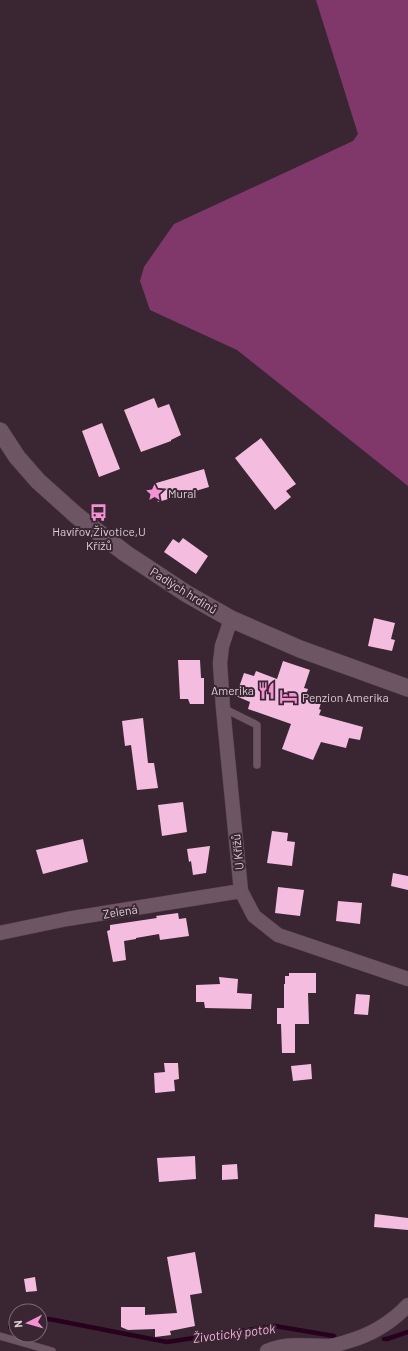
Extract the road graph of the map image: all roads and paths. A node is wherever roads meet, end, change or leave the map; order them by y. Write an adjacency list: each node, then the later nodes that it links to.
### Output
1 (0, 431): 2 (street, Padlých hrdinů)
2 (231, 619): 3 (street, Padlých hrdinů); 4 (street, U Křížů)
3 (408, 688)
4 (223, 708): 5 (lane); 6 (street, U Křížů)
5 (257, 765)
6 (241, 891): 7 (street, Zelená); 8 (street, U Křížů)
7 (0, 933)
8 (408, 979)
9 (408, 1304): 12 (street)
10 (0, 1336): 11 (lane)
11 (52, 1351)
12 (267, 1351)

